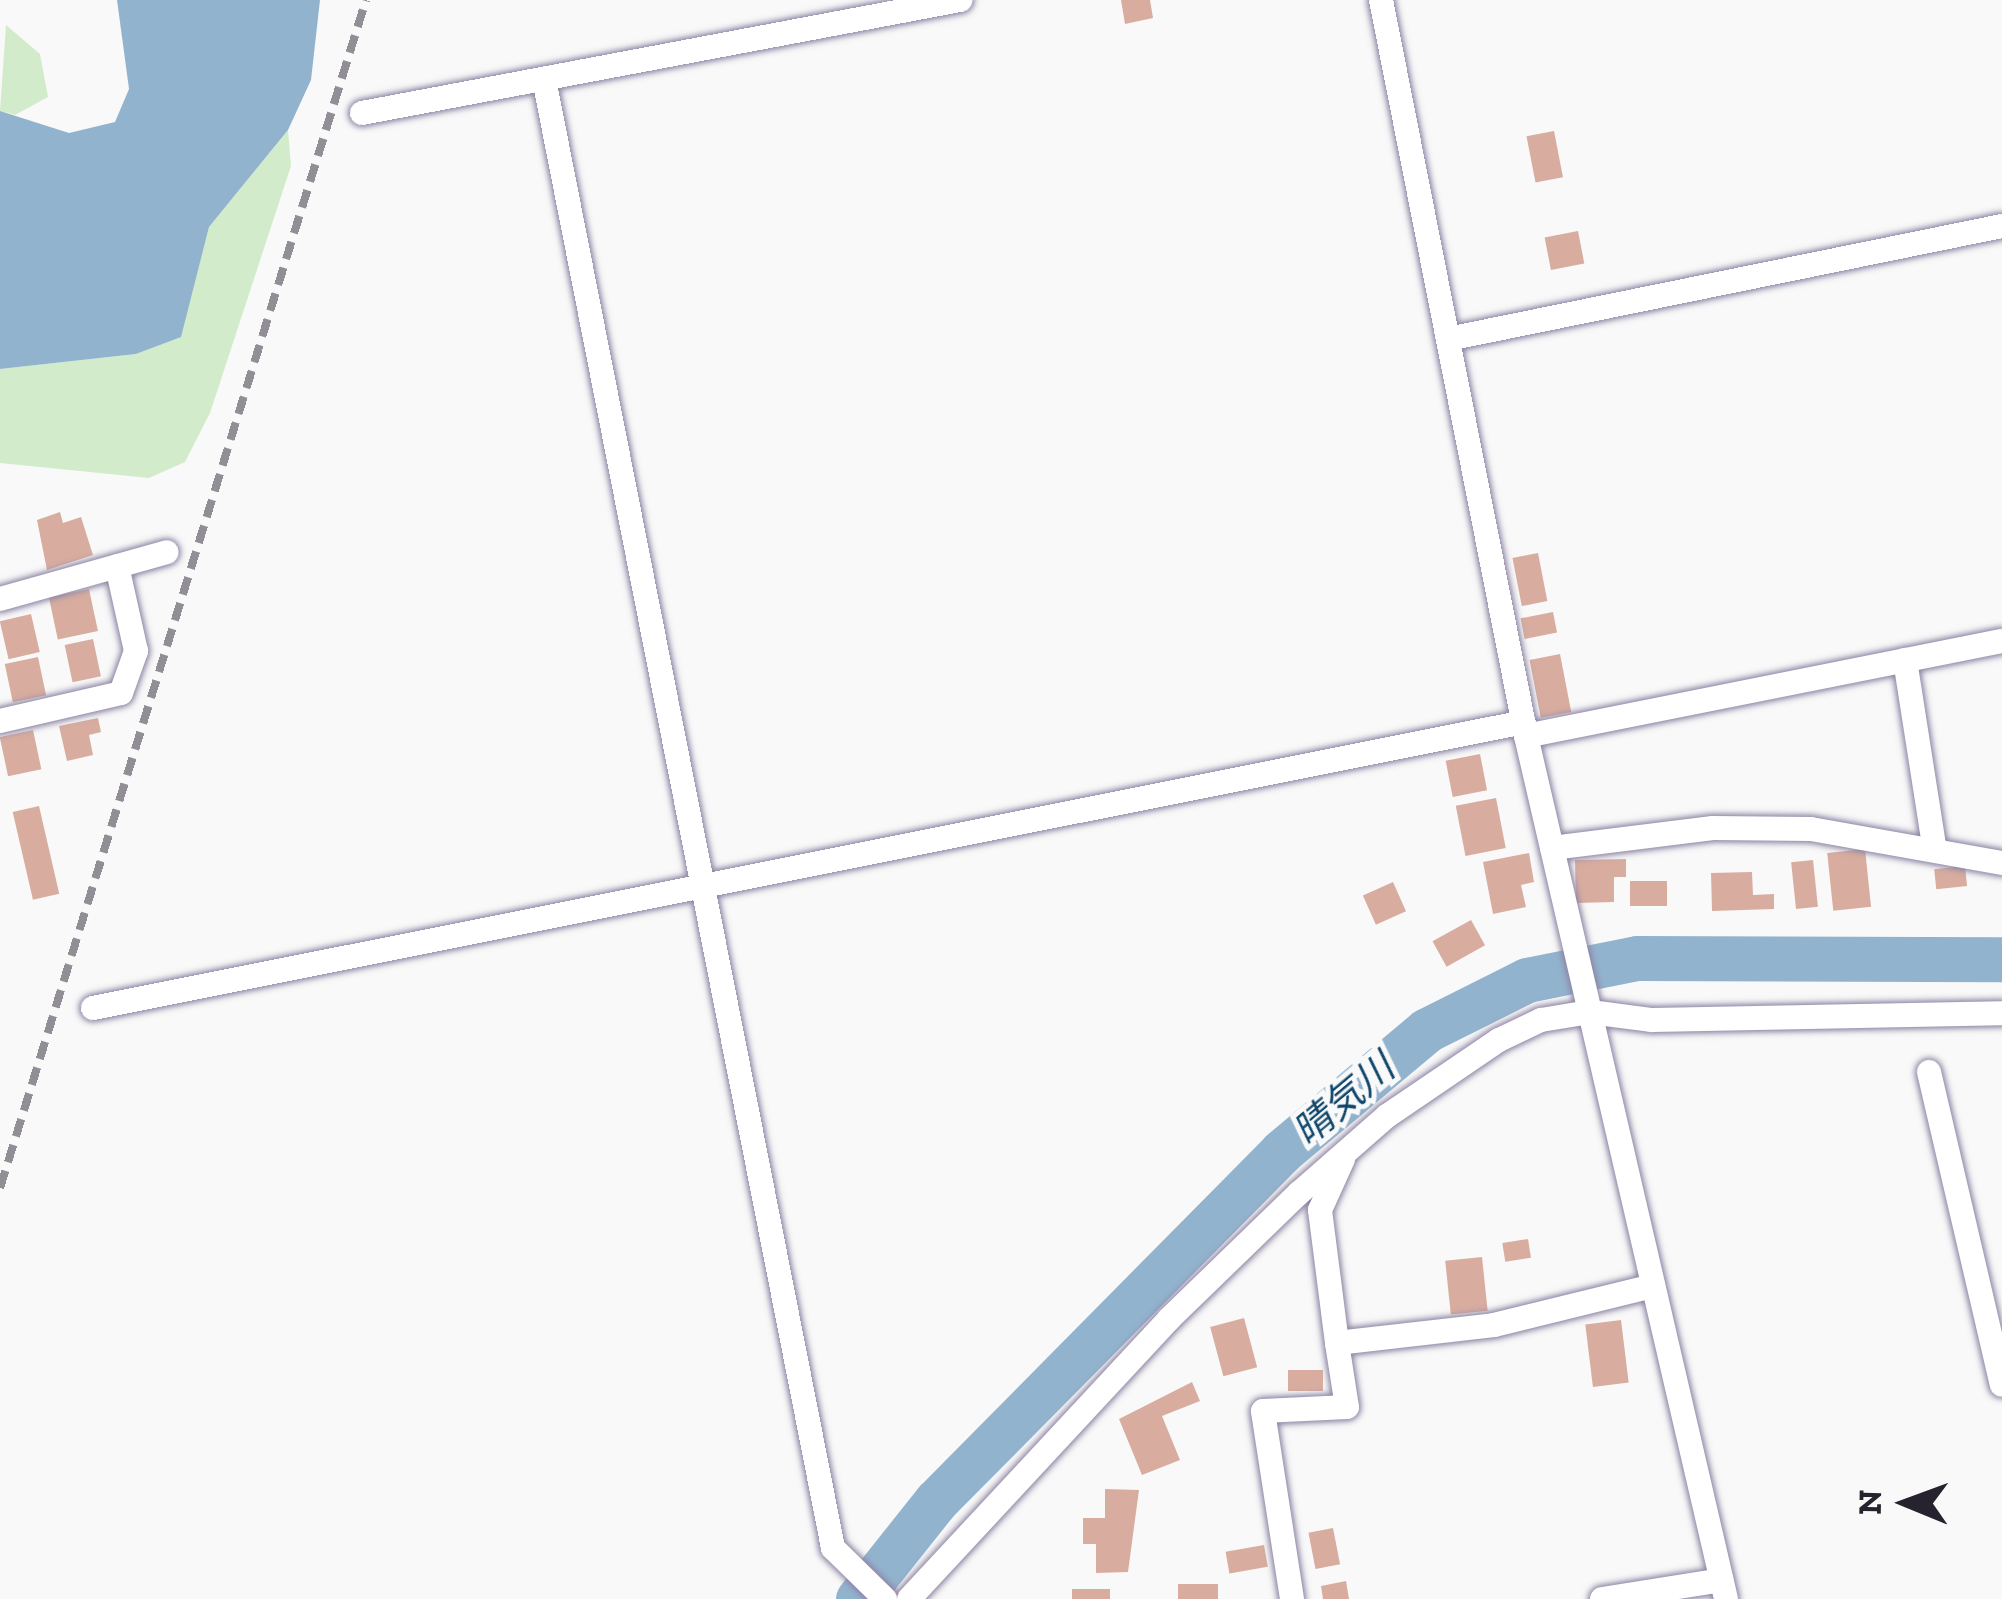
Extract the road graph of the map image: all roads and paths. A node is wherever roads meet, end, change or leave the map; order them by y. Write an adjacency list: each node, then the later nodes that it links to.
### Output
1 (960, 0): 3 (street)
2 (1381, 0): 6 (street)
3 (544, 79): 4 (street); 17 (street)
4 (362, 113)
5 (2002, 226): 6 (street)
6 (1448, 339): 13 (street)
7 (166, 552): 8 (street)
8 (117, 566): 9 (street); 12 (street)
9 (0, 599)
10 (2002, 641): 11 (street)
11 (1904, 660): 13 (street); 14 (street)
12 (0, 721)
13 (1525, 729): 15 (street); 17 (street)
14 (1934, 846): 15 (street); 16 (street)
15 (1552, 848): 19 (street)
16 (2002, 862)
17 (703, 886): 18 (street); 28 (street)
18 (93, 1008)
19 (1590, 1012): 20 (street); 22 (street); 23 (street)
20 (2002, 1013)
21 (1929, 1072): 25 (street)
22 (1347, 1152): 24 (street); 27 (street)
23 (1653, 1286): 24 (street); 26 (street)
24 (1337, 1343): 29 (street)
25 (2002, 1385)
26 (1724, 1590): 30 (street)
27 (922, 1596)
28 (885, 1599)
29 (1292, 1599)
30 (1602, 1599)

